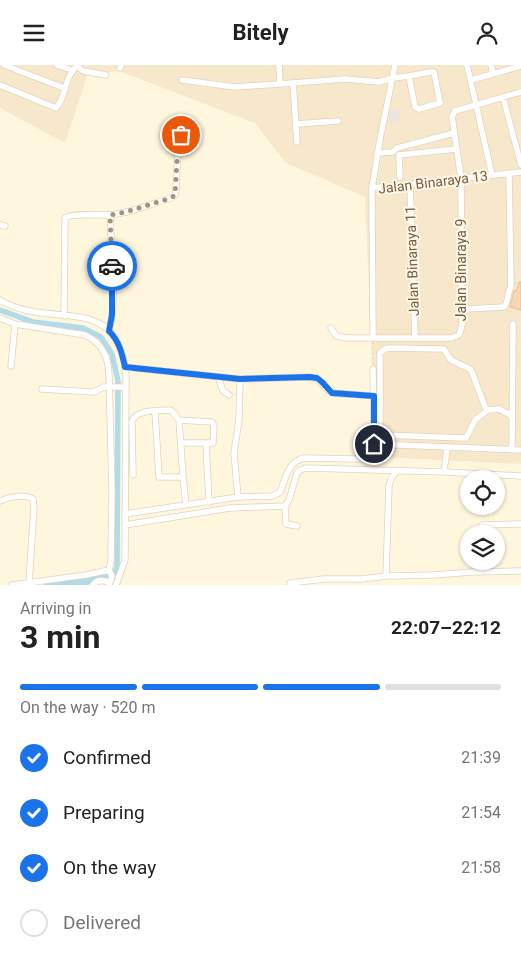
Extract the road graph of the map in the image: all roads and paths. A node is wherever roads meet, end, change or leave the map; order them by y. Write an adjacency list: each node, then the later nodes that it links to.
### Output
1 (4, 65): 18 (street)
2 (57, 65): 8 (street)
3 (279, 65): 16 (street)
4 (395, 65): 12 (street)
5 (467, 65): 14 (street)
6 (491, 65): 9 (street)
7 (521, 66): 9 (street)
8 (76, 67): 10 (street); 18 (street)
9 (494, 74): 14 (street)
10 (106, 75)
11 (409, 76): 11 (street); 12 (street)
12 (393, 78): 15 (street); 28 (street)
13 (182, 80): 16 (street)
14 (471, 80): 21 (street)
15 (293, 83): 16 (street); 23 (street)
16 (280, 84)
17 (0, 85): 18 (street)
18 (64, 88)
19 (521, 92): 20 (street)
20 (502, 97): 21 (street); 30 (street)
21 (477, 104): 24 (street); 33 (street)
22 (338, 121): 23 (street)
23 (296, 125): 26 (street)
24 (454, 133): 27 (street); 29 (street)
25 (181, 135): 38 (street)
26 (297, 142)
27 (456, 149): 29 (street); 35 (street)
28 (377, 153): 29 (street); 37 (street)
29 (396, 153): 34 (street)
30 (521, 165)
31 (521, 172): 32 (street, Jalan Binaraya 13)
32 (509, 173): 33 (street, Jalan Binaraya 13); 40 (street)
33 (492, 175): 35 (street, Jalan Binaraya 13)
34 (400, 177)
35 (461, 178): 36 (street, Jalan Binaraya 13); 48 (street, Jalan Binaraya 9)
36 (410, 184): 37 (street, Jalan Binaraya 13); 48 (street, Jalan Binaraya 11)
37 (372, 188): 47 (street, Jalan Binaraya 13)
38 (110, 215): 41 (street); 46 (street)
39 (0, 300): 41 (street)
40 (466, 309)
41 (64, 315): 46 (street)
42 (0, 318): 44 (street)
43 (513, 323): 61 (street)
44 (15, 324): 49 (street); 54 (street)
45 (331, 328): 47 (street, Jalan Binaraya 9)
46 (109, 331): 50 (street)
47 (373, 337): 48 (street, Jalan Binaraya 9); 51 (path)
48 (415, 338)
49 (11, 366)
50 (125, 367): 52 (street); 55 (street)
51 (373, 369): 58 (street)
52 (218, 377): 53 (street); 57 (street)
53 (240, 379): 58 (street); 74 (street)
54 (111, 387): 55 (street); 56 (street); 84 (street)
55 (124, 387): 79 (street)
56 (42, 389)
57 (230, 395)
58 (374, 396): 65 (street)
59 (488, 409): 59 (street); 61 (street)
60 (155, 412): 62 (street); 71 (street); 73 (street)
61 (512, 415): 67 (street)
62 (179, 420): 63 (street); 64 (street)
63 (181, 443): 64 (street); 73 (street)
64 (206, 444): 76 (street)
65 (374, 444): 66 (street); 74 (street)
66 (447, 448): 67 (street); 70 (street)
67 (512, 450): 68 (street)
68 (521, 450)
69 (396, 471): 70 (street); 78 (street); 86 (street)
70 (444, 472): 72 (street)
71 (133, 475)
72 (521, 476)
73 (182, 477): 77 (street)
74 (238, 497): 76 (street)
75 (0, 501): 88 (street)
76 (209, 502): 77 (street)
77 (186, 505): 79 (street)
78 (285, 506): 81 (street); 83 (street)
79 (125, 514): 81 (street)
80 (521, 524): 82 (street)
81 (125, 525): 93 (street)
82 (482, 525)
83 (297, 526)
84 (109, 570): 88 (street); 89 (street)
85 (521, 571): 86 (street)
86 (386, 576): 87 (street)
87 (362, 582): 90 (street)
88 (29, 583): 91 (street)
89 (109, 583): 92 (street)
90 (290, 583)
91 (12, 585)
92 (93, 585)
93 (116, 585)

